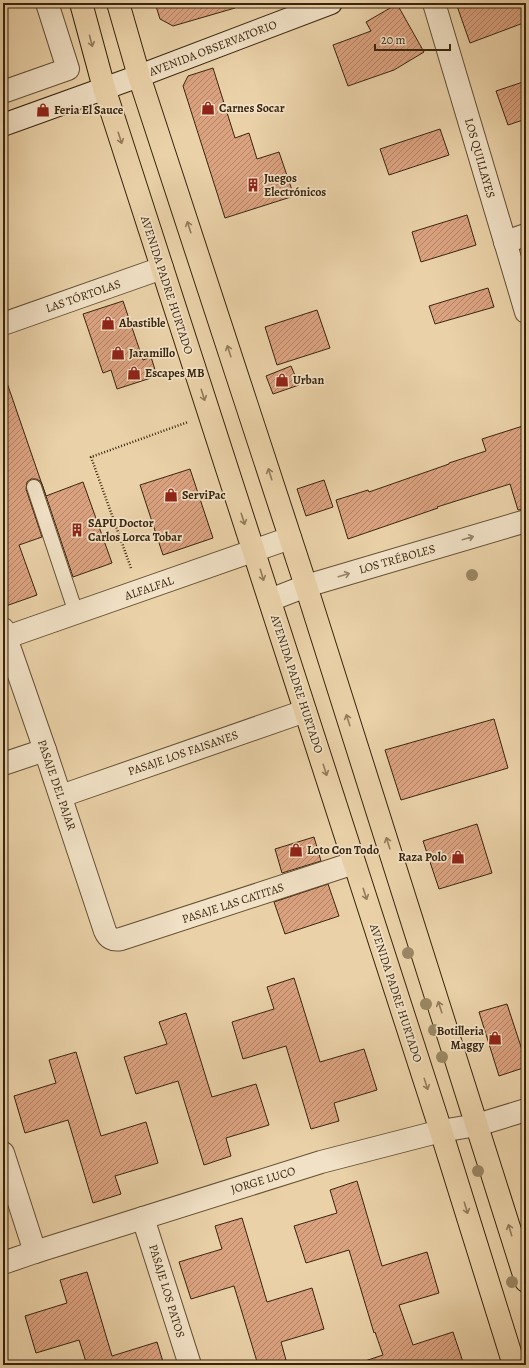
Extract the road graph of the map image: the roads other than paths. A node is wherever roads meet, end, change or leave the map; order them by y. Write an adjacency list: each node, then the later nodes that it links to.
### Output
1 (47, 3): 8 (street)
2 (81, 3): 7 (main road, AVENIDA PADRE HURTADO, one-way to 7)
3 (118, 3): 6 (main road)
4 (331, 3): 6 (street, AVENIDA OBSERVATORIO)
5 (434, 3): 11 (street, LOS QUILLAYES)
6 (139, 76): 7 (street, AVENIDA OBSERVATORIO); 17 (main road, one-way to 6)
7 (104, 88): 9 (street); 12 (main road, AVENIDA PADRE HURTADO, one-way to 12)
8 (3, 92)
9 (3, 125)
10 (526, 235): 11 (street)
11 (505, 242): 13 (street, LOS QUILLAYES)
12 (162, 268): 14 (street, LAS TÓRTOLAS); 18 (main road, AVENIDA PADRE HURTADO, one-way to 18)
13 (526, 312)
14 (3, 324)
15 (34, 487): 21 (lane)
16 (526, 521): 19 (street, LOS TRÉBOLES, one-way to 16)
17 (290, 538): 18 (street, ALFALFAL); 19 (main road)
18 (254, 551): 20 (main road, AVENIDA PADRE HURTADO, one-way to 20); 21 (street, ALFALFAL)
19 (306, 586): 20 (street, LOS TRÉBOLES); 30 (main road, one-way to 19)
20 (270, 600): 23 (main road, AVENIDA PADRE HURTADO)
21 (76, 613): 22 (street, ALFALFAL)
22 (5, 633): 24 (street, PASAJE DEL PAJAR)
23 (306, 710): 26 (street, PASAJE LOS FAISANES); 27 (main road, AVENIDA PADRE HURTADO, one-way to 27)
24 (45, 750): 25 (street); 26 (street, PASAJE DEL PAJAR)
25 (3, 764)
26 (61, 796): 28 (street, PASAJE DEL PAJAR)
27 (354, 863): 28 (street, PASAJE LAS CATITAS); 31 (main road, AVENIDA PADRE HURTADO, one-way to 31)
28 (112, 939)
29 (526, 1110): 30 (street, JORGE LUCO)
30 (477, 1125): 31 (street, JORGE LUCO); 36 (main road, one-way to 30)
31 (441, 1131): 33 (street, JORGE LUCO); 38 (main road, AVENIDA PADRE HURTADO, one-way to 38)
32 (3, 1153): 34 (street)
33 (143, 1218): 34 (street, JORGE LUCO); 37 (street, PASAJE LOS PATOS)
34 (35, 1252): 35 (street, JORGE LUCO)
35 (3, 1263)
36 (526, 1281)
37 (190, 1365)
38 (514, 1365)

